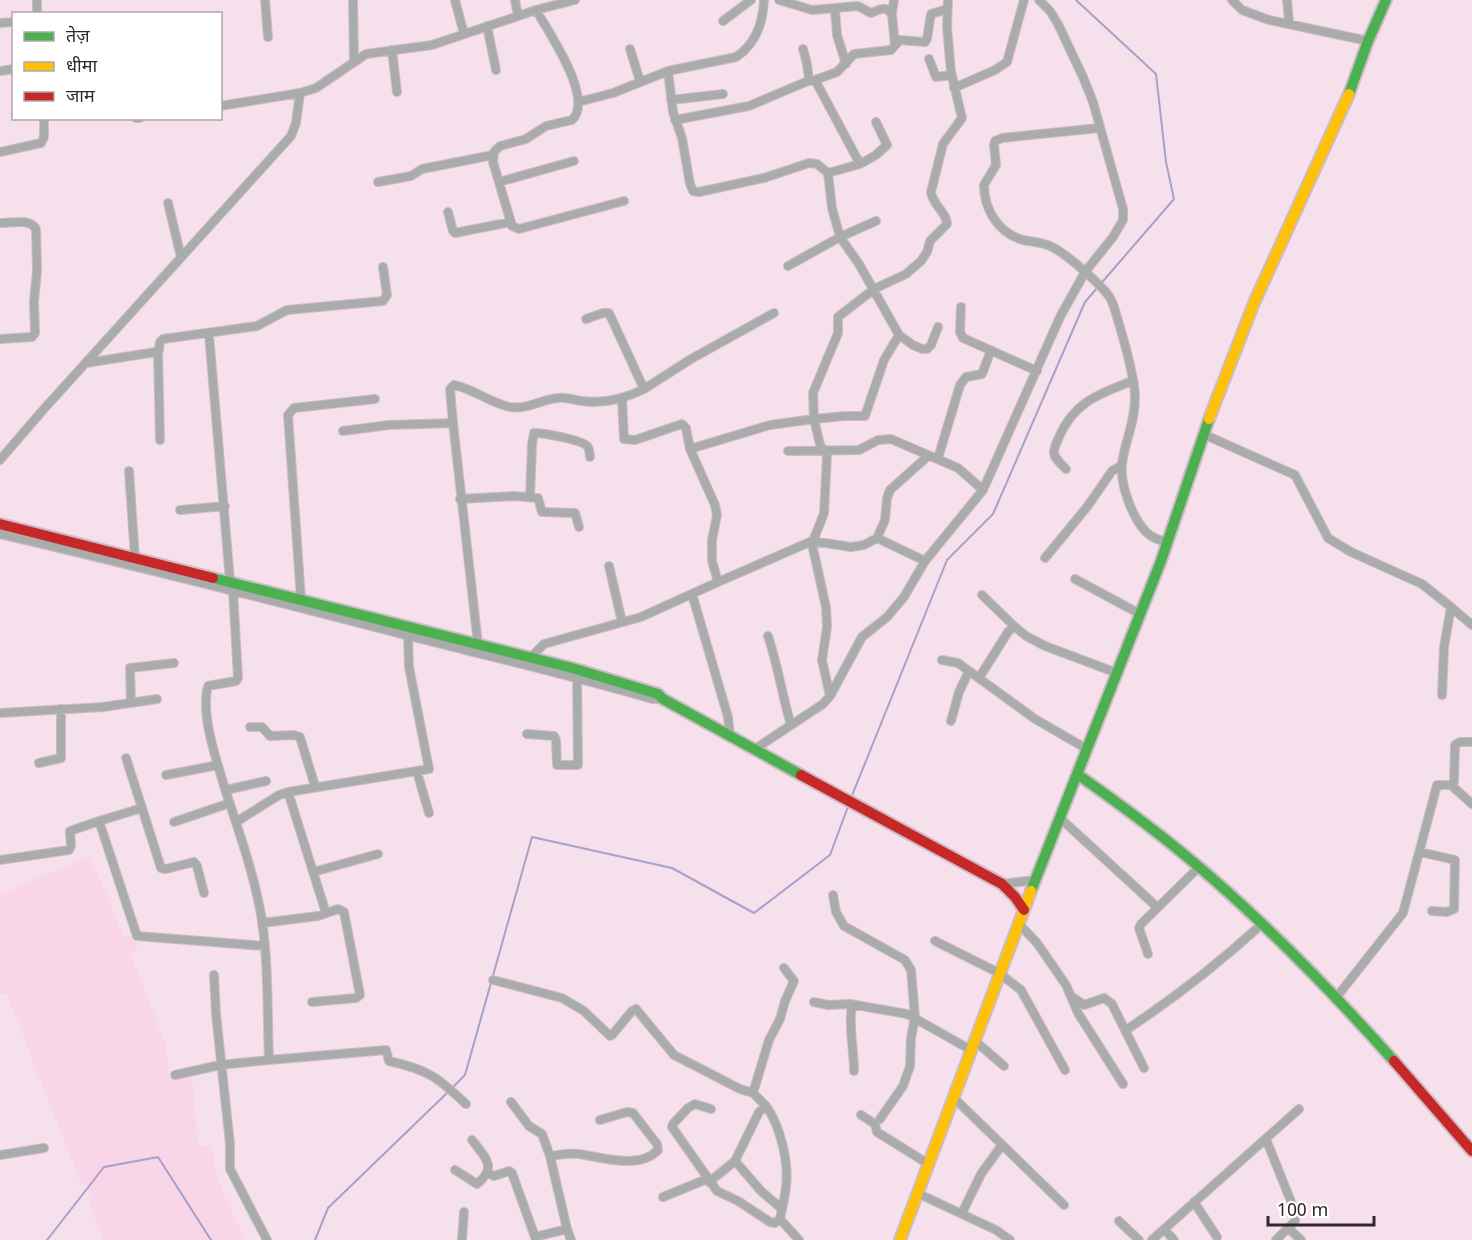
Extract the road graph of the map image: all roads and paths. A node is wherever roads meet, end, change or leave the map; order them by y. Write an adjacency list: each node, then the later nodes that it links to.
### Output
1 (265, 0): 28 (street)
2 (353, 0): 35 (street)
3 (455, 0): 27 (street)
4 (515, 0): 23 (street)
5 (575, 0): 17 (street)
6 (751, 0): 24 (street)
7 (764, 0): 38 (street)
8 (780, 0): 21 (street)
9 (827, 0): 21 (street)
10 (894, 0): 22 (street)
11 (948, 0): 19 (street)
12 (1024, 0): 42 (street)
13 (1039, 0): 52 (street)
14 (1232, 0): 25 (street)
15 (1287, 0): 25 (street)
16 (1386, 0): 29 (street)
17 (562, 2): 20 (street)
18 (862, 4): 21 (street); 22 (street)
19 (947, 9): 30 (street); 39 (street)
20 (536, 10): 23 (street); 47 (street)
21 (831, 10): 36 (street)
22 (892, 13): 30 (street)
23 (518, 16): 26 (street)
24 (723, 21)
25 (1289, 22): 29 (street)
26 (487, 26): 27 (street); 37 (street)
27 (464, 34): 33 (street)
28 (268, 37)
29 (1368, 41): 90 (street)
30 (895, 46): 36 (street)
31 (630, 49): 41 (street)
32 (803, 49): 40 (street)
33 (392, 50): 35 (street); 43 (street)
34 (929, 59): 39 (street)
35 (354, 60): 44 (street)
36 (846, 64): 40 (street)
37 (496, 70)
38 (668, 71): 41 (street); 46 (street)
39 (952, 75): 42 (street)
40 (812, 80): 50 (street); 56 (street)
41 (640, 81): 47 (street)
42 (954, 88): 71 (street)
43 (397, 92)
44 (300, 93): 48 (street); 67 (street)
45 (723, 94): 46 (street)
46 (671, 100): 50 (street)
47 (578, 102): 54 (street)
48 (222, 106)
49 (44, 120): 53 (street)
50 (675, 120): 57 (street)
51 (876, 122): 56 (street)
52 (1099, 128): 70 (street); 70 (street)
53 (0, 152)
54 (493, 156): 58 (street); 59 (street)
55 (574, 161): 59 (street)
56 (860, 164): 57 (street)
57 (828, 173): 66 (street)
58 (378, 182)
59 (498, 182): 64 (street)
60 (624, 201): 64 (street)
61 (168, 203): 67 (street)
62 (448, 212): 64 (street)
63 (876, 221): 66 (street)
64 (511, 222)
65 (0, 223): 78 (street)
66 (840, 237): 68 (street); 71 (street)
67 (181, 257): 81 (street)
68 (788, 266)
69 (383, 267): 76 (street)
70 (1087, 274): 82 (street); 83 (street)
71 (874, 289): 77 (street); 87 (street)
72 (961, 307): 80 (street)
73 (774, 313): 84 (street)
74 (586, 319): 84 (street)
75 (938, 327): 77 (street)
76 (209, 334): 79 (street); 105 (street)
77 (899, 335): 87 (street)
78 (0, 339)
79 (158, 351): 81 (street); 91 (street)
80 (991, 351): 82 (street); 97 (street)
81 (86, 363): 98 (street)
82 (1037, 371): 102 (street)
83 (1132, 381): 99 (street); 100 (street)
84 (644, 389): 86 (street)
85 (375, 399): 122 (street)
86 (622, 399): 88 (street); 92 (street)
87 (814, 419): 92 (street); 93 (street)
88 (453, 423): 89 (street); 104 (street)
89 (343, 431)
90 (1203, 434): 112 (street); 123 (street)
91 (160, 440)
92 (690, 449): 118 (street)
93 (825, 450): 94 (street); 95 (street); 111 (street)
94 (788, 451)
95 (928, 456): 97 (street); 110 (street)
96 (590, 457): 103 (street)
97 (938, 458): 102 (street)
98 (0, 460)
99 (1122, 465): 112 (street); 114 (street)
100 (1066, 469)
101 (129, 471): 113 (street)
102 (983, 490): 115 (street)
103 (530, 497): 104 (street); 108 (street)
104 (460, 499): 130 (street)
105 (225, 506): 106 (street); 119 (street)
106 (180, 510)
107 (0, 524): 113 (street)
108 (579, 526)
109 (0, 534): 119 (street)
110 (877, 538): 111 (street); 115 (street)
111 (812, 541): 118 (street); 139 (street)
112 (1166, 542): 124 (street)
113 (135, 558): 119 (street)
114 (1045, 558)
115 (925, 561): 139 (street)
116 (609, 566): 125 (street)
117 (1076, 579): 124 (street)
118 (718, 582): 120 (street)
119 (231, 585): 122 (street); 128 (street); 155 (street)
120 (692, 594): 125 (street); 149 (street)
121 (982, 595): 127 (street)
122 (301, 599): 130 (street)
123 (1451, 607): 126 (street); 138 (street)
124 (1140, 614): 135 (street)
125 (622, 622): 131 (street)
126 (1472, 625)
127 (1014, 626): 135 (street); 137 (street)
128 (408, 636): 136 (street); 156 (street)
129 (768, 636): 146 (street)
130 (478, 644): 131 (street)
131 (535, 652): 141 (street)
132 (942, 660): 134 (street)
133 (174, 663): 142 (street)
134 (969, 671): 137 (street); 145 (street)
135 (1117, 673): 152 (street)
136 (577, 677): 141 (street); 148 (street)
137 (979, 678): 152 (street)
138 (1442, 694)
139 (830, 696): 146 (street)
140 (157, 699): 142 (street)
141 (663, 699): 149 (street)
142 (131, 703): 143 (street)
143 (61, 709): 144 (street); 154 (street)
144 (0, 713)
145 (951, 721)
146 (791, 724): 151 (street)
147 (250, 727): 161 (street)
148 (527, 734)
149 (730, 735): 151 (street)
150 (1472, 742): 160 (street)
151 (756, 749): 178 (street)
152 (1087, 749): 157 (street)
153 (126, 758): 166 (street)
154 (39, 763)
155 (218, 765): 158 (street); 162 (street)
156 (417, 772): 161 (street); 167 (street)
157 (1077, 774): 168 (street); 175 (street)
158 (166, 776)
159 (266, 781): 162 (street)
160 (1450, 785): 165 (street); 172 (street)
161 (315, 786): 163 (street)
162 (226, 790): 164 (street)
163 (288, 792): 171 (street); 176 (street)
164 (230, 803): 170 (street); 171 (street)
165 (1472, 804)
166 (142, 808): 169 (street); 179 (street)
167 (429, 813)
168 (1060, 818): 177 (street); 181 (street)
169 (99, 821): 174 (street); 189 (street)
170 (174, 822)
171 (236, 822): 185 (street)
172 (1420, 852): 183 (street); 196 (street)
173 (378, 854): 176 (street)
174 (0, 860)
175 (1199, 867): 181 (street); 187 (street)
176 (313, 872): 184 (street)
177 (1036, 880): 178 (street); 182 (street)
178 (1002, 884): 182 (street)
179 (204, 893)
180 (833, 895): 200 (street)
181 (1157, 907): 190 (street)
182 (1024, 910): 186 (street)
183 (1432, 912)
184 (326, 913): 185 (street); 197 (street)
185 (262, 923): 189 (street)
186 (1019, 924): 192 (street); 195 (street)
187 (1262, 924): 196 (street); 201 (street)
188 (935, 941): 192 (street)
189 (264, 946): 203 (street)
190 (1148, 954)
191 (784, 968): 211 (street)
192 (999, 973): 202 (street); 207 (street)
193 (214, 975): 204 (street)
194 (493, 980): 211 (street)
195 (1073, 998): 201 (street); 210 (street)
196 (1335, 999): 225 (street)
197 (312, 1002)
198 (814, 1002): 199 (street)
199 (852, 1005): 200 (street); 208 (street)
200 (915, 1017): 202 (street); 219 (street)
201 (1126, 1030): 206 (street)
202 (973, 1046): 205 (street); 212 (street)
203 (269, 1060): 204 (street); 214 (street)
204 (220, 1065): 209 (street); 246 (street)
205 (1004, 1066)
206 (1144, 1068)
207 (1065, 1070)
208 (854, 1071)
209 (176, 1074)
210 (1123, 1084)
211 (753, 1093): 215 (street)
212 (954, 1098): 223 (street); 229 (street)
213 (511, 1102): 227 (street)
214 (466, 1104)
215 (766, 1106): 228 (street); 237 (street)
216 (711, 1109): 232 (street)
217 (1299, 1109): 221 (street)
218 (861, 1115): 229 (street)
219 (880, 1119)
220 (600, 1120): 227 (street)
221 (1266, 1139): 235 (street); 242 (street)
222 (472, 1140): 231 (street)
223 (1002, 1145): 236 (street); 239 (street)
224 (44, 1148): 226 (street)
225 (1472, 1151)
226 (0, 1155)
227 (550, 1156): 243 (street)
228 (735, 1161): 232 (street); 237 (street)
229 (930, 1165): 233 (street)
230 (456, 1170): 231 (street)
231 (488, 1173): 243 (street)
232 (708, 1180): 234 (street); 240 (street)
233 (917, 1193): 239 (street); 250 (street)
234 (663, 1197)
235 (1194, 1202): 244 (street); 245 (street)
236 (1064, 1205)
237 (782, 1209): 240 (street)
238 (464, 1212): 247 (street)
239 (962, 1214): 251 (street)
240 (780, 1219): 249 (street)
241 (1119, 1221): 252 (street)
242 (1288, 1228): 255 (street); 256 (street)
243 (567, 1229): 248 (street)
244 (1164, 1229): 253 (street); 254 (street)
245 (1217, 1237)
246 (267, 1240)
247 (462, 1240)
248 (571, 1240)
249 (799, 1240)
250 (900, 1240)
251 (1010, 1240)
252 (1139, 1240)
253 (1152, 1240)
254 (1174, 1240)
255 (1276, 1240)
256 (1300, 1240)

